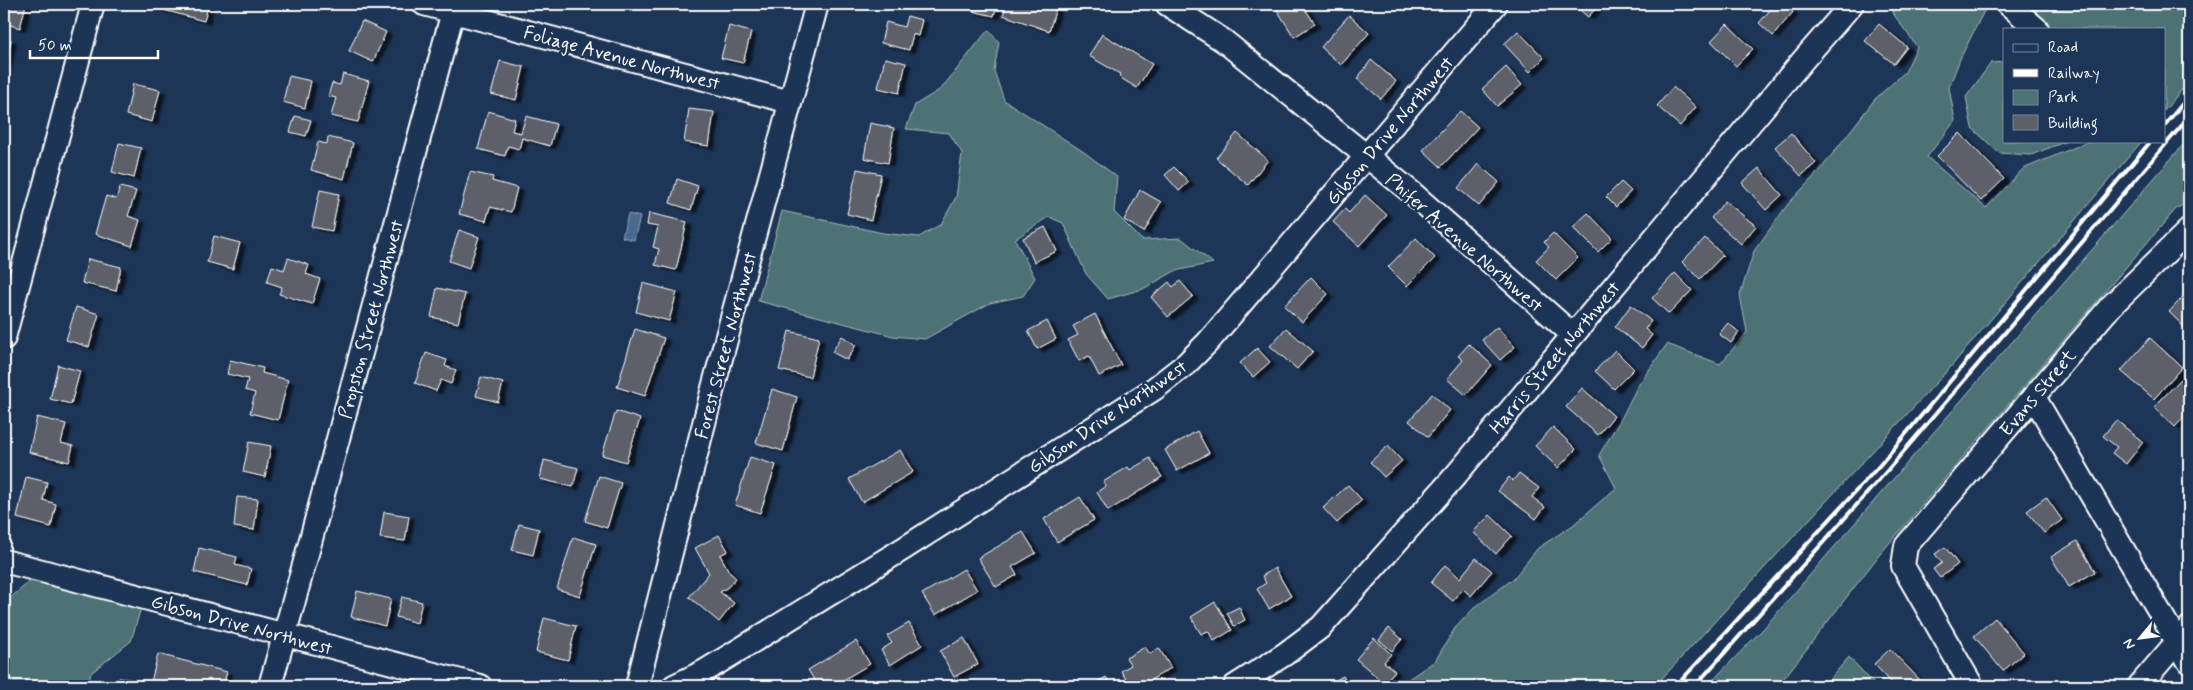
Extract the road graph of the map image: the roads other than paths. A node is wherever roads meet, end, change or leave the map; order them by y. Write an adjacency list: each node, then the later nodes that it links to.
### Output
1 (93, 4): 14 (street)
2 (424, 4): 8 (street, Foliage Avenue Northwest)
3 (817, 4): 10 (street, Forest Street Northwest)
4 (1167, 4): 11 (street, Phifer Avenue Northwest)
5 (1496, 4): 11 (street, Gibson Drive Northwest)
6 (1852, 4): 13 (street, Harris Street Northwest)
7 (2008, 4): 9 (street)
8 (454, 8): 10 (street, Foliage Avenue Northwest); 17 (street, Propston Street Northwest)
9 (2035, 28)
10 (790, 102): 22 (street, Forest Street Northwest)
11 (1367, 157): 13 (street, Phifer Avenue Northwest); 23 (street, Gibson Drive Northwest)
12 (2189, 230): 15 (street, Evans Street)
13 (1573, 335): 24 (street, Harris Street Northwest)
14 (4, 338)
15 (2034, 397): 18 (street); 25 (street, Evans Street)
16 (4, 561): 17 (street, Gibson Drive Northwest)
17 (284, 635): 20 (street, Propston Street Northwest); 21 (street, Gibson Drive Northwest)
18 (2183, 635): 19 (street); 26 (street)
19 (2189, 662)
20 (270, 686)
21 (480, 686)
22 (637, 686)
23 (674, 686)
24 (1235, 686)
25 (1972, 686)
26 (2139, 686)

